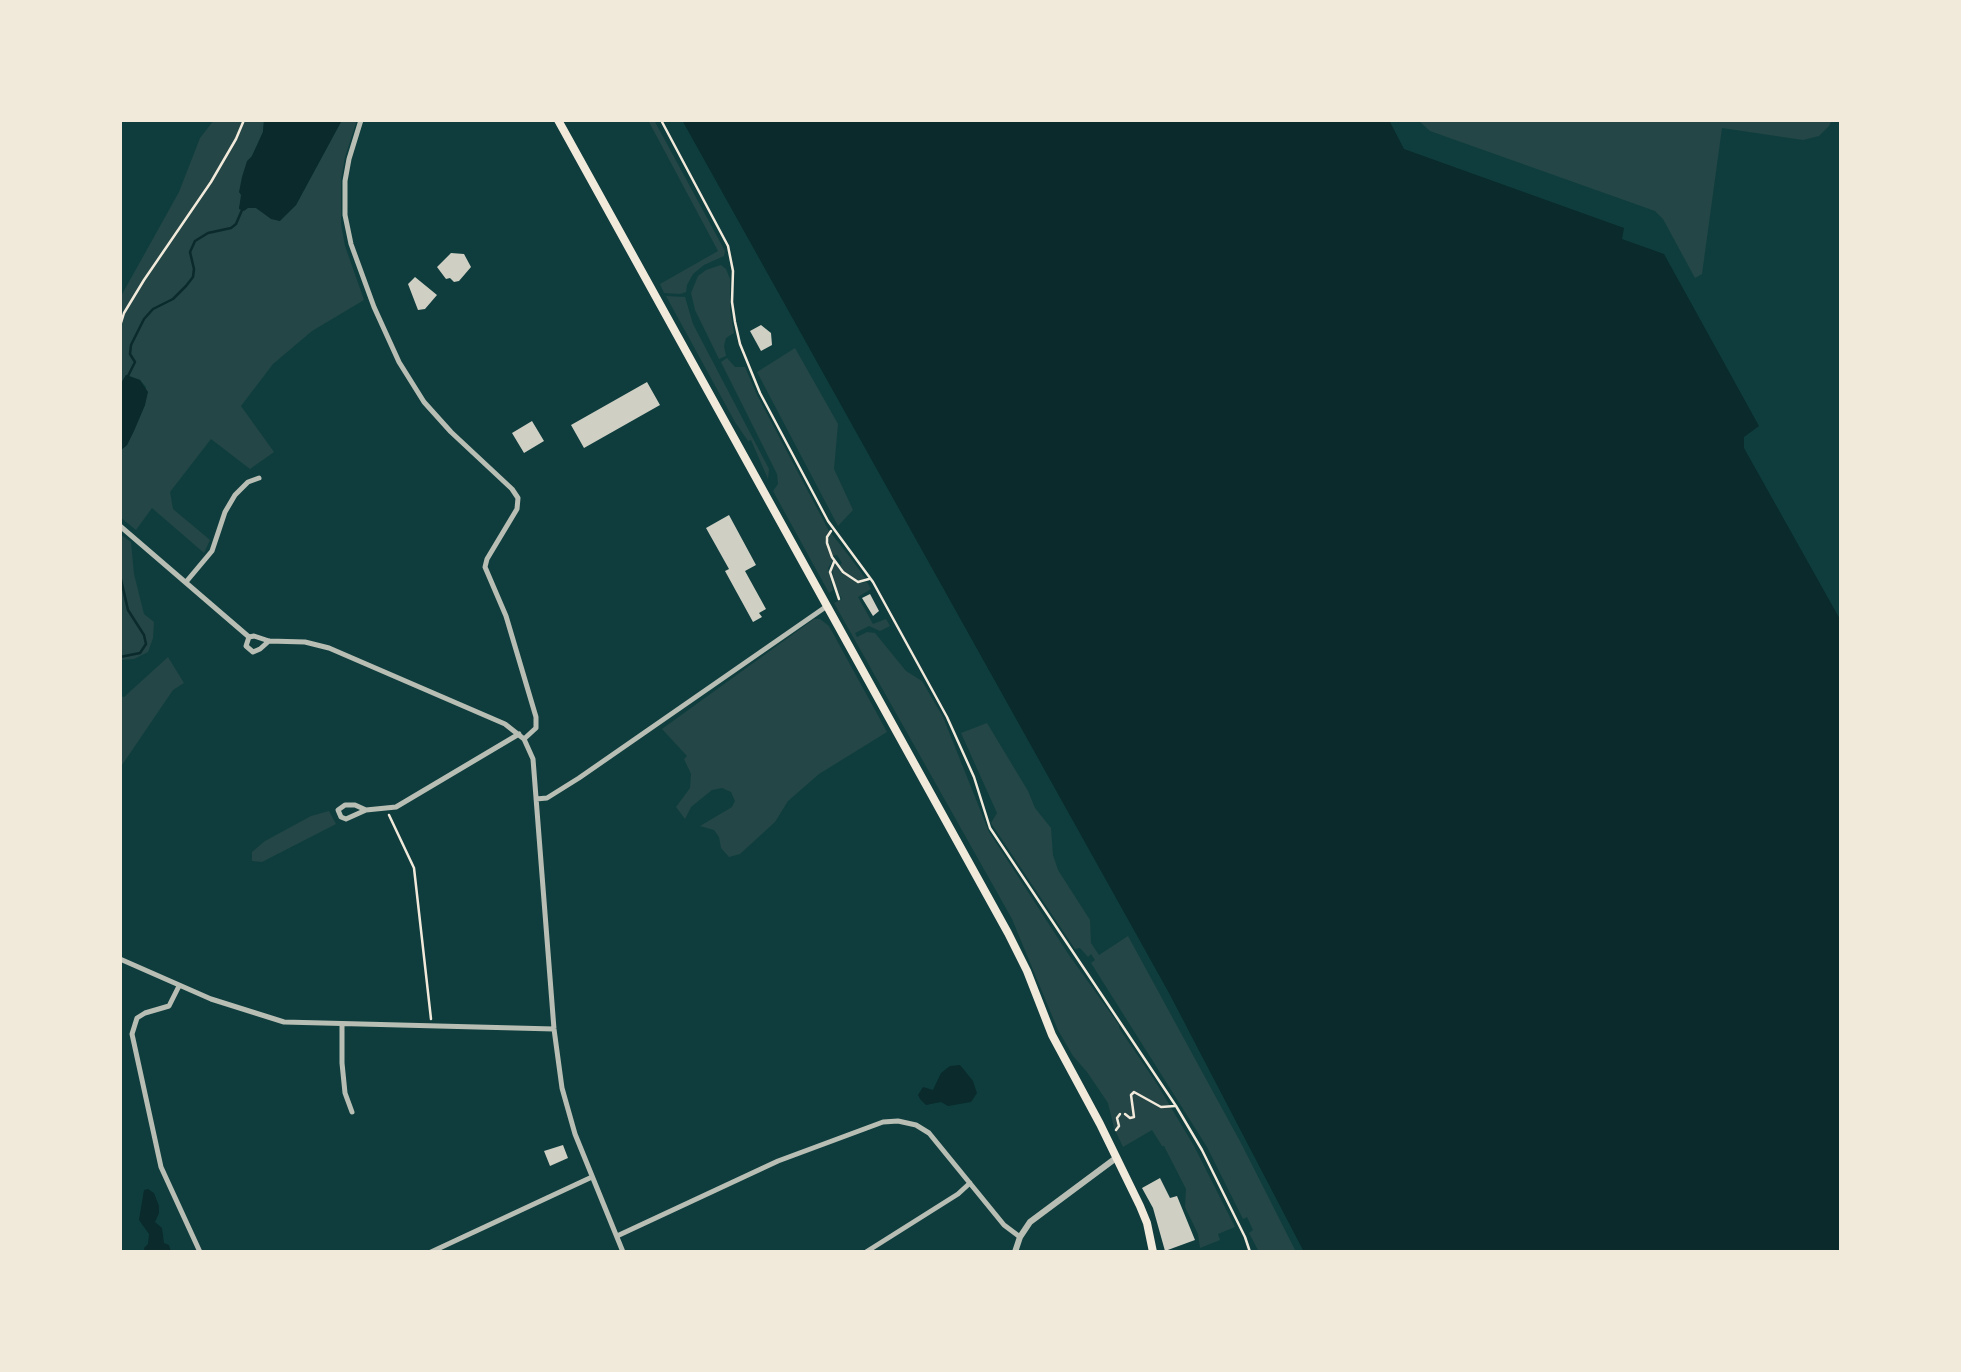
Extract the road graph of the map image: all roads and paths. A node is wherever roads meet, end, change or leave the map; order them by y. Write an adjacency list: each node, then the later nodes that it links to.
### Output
1 (244, 120): 5 (path)
2 (361, 120): 15 (street)
3 (558, 120): 12 (main road)
4 (661, 120): 8 (path)
5 (120, 326)
6 (259, 478): 11 (street)
7 (120, 526): 11 (street)
8 (833, 529): 9 (path); 10 (path)
9 (835, 561): 10 (path); 12 (path)
10 (870, 578): 24 (path)
11 (186, 582): 13 (street)
12 (834, 599): 16 (street); 27 (main road)
13 (249, 638): 14 (street); 14 (street)
14 (269, 641): 15 (street)
15 (522, 736): 16 (street); 17 (street)
16 (536, 800): 23 (street)
17 (386, 809): 18 (street); 21 (path)
18 (366, 810): 18 (street)
19 (120, 959): 20 (street)
20 (179, 986): 22 (street); 32 (street)
21 (432, 1019)
22 (342, 1024): 23 (street); 25 (street)
23 (554, 1029): 28 (street)
24 (1176, 1106): 26 (path); 38 (path)
25 (352, 1112)
26 (1116, 1130)
27 (1116, 1158): 31 (street); 37 (main road)
28 (592, 1177): 30 (street); 33 (street)
29 (970, 1183): 30 (street); 31 (street); 35 (street)
30 (616, 1236): 34 (street)
31 (1020, 1237): 36 (street)
32 (200, 1252)
33 (431, 1252)
34 (623, 1252)
35 (866, 1252)
36 (1015, 1252)
37 (1153, 1252)
38 (1250, 1252)

